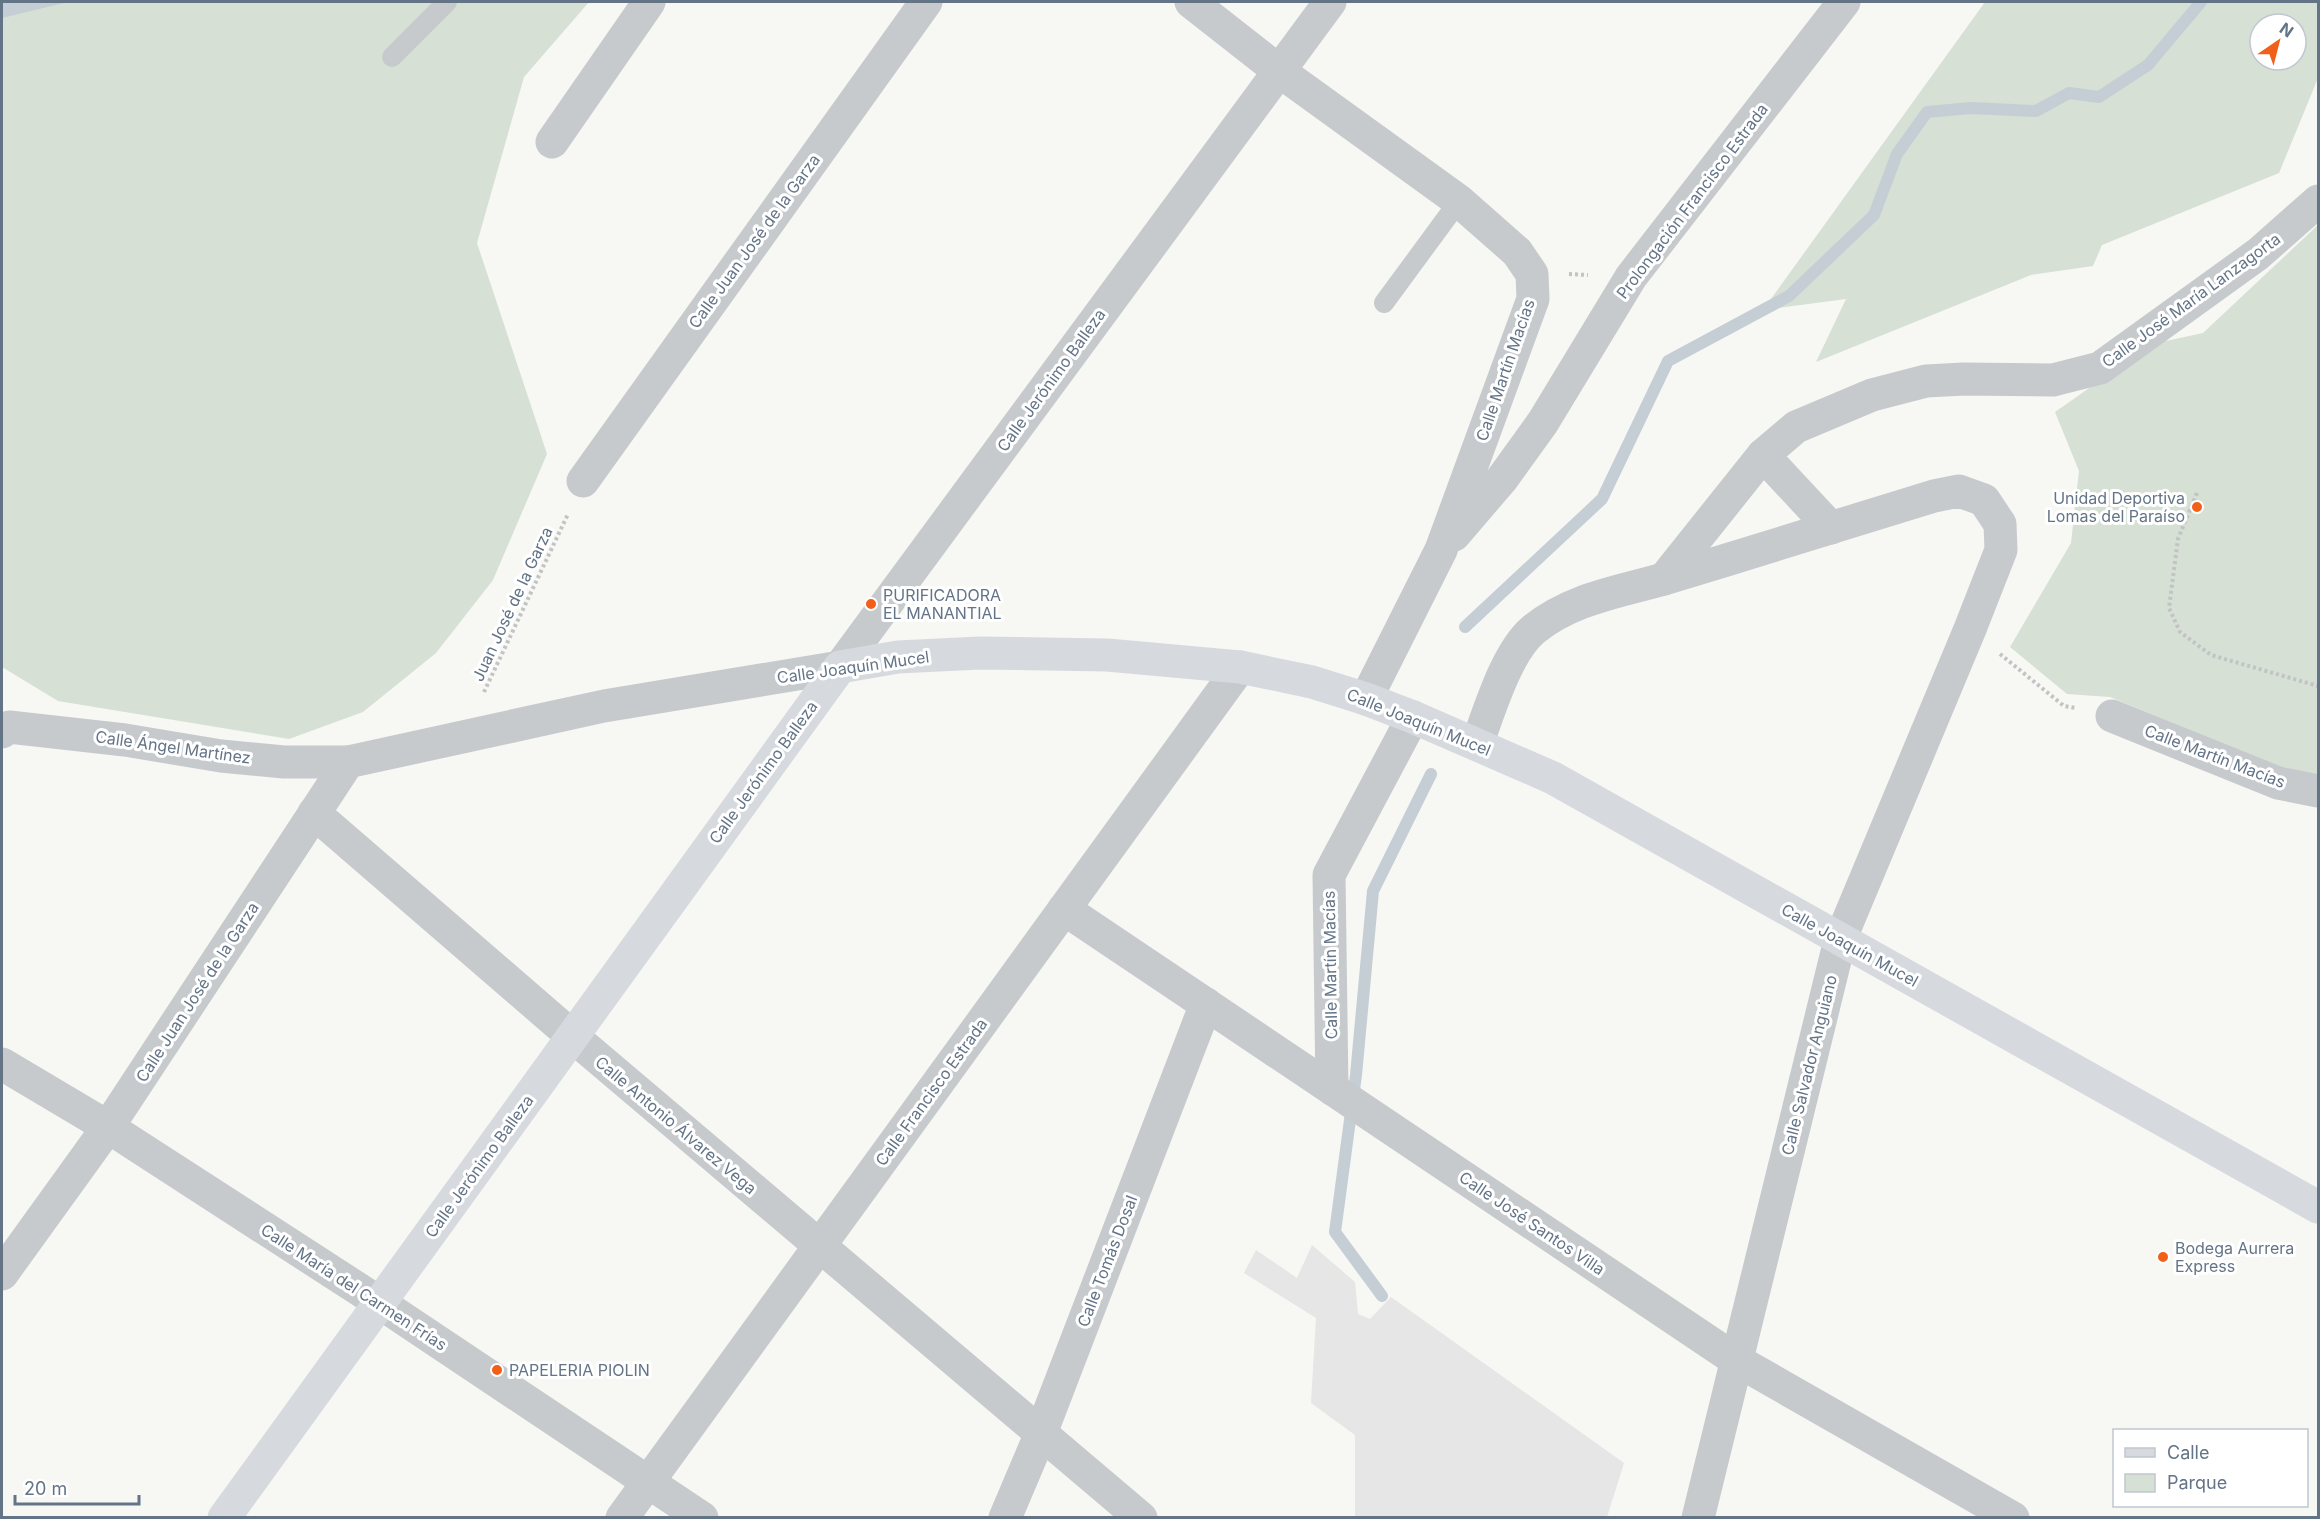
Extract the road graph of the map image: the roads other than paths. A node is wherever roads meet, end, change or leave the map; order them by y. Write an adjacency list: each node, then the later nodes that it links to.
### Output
1 (447, 2): 7 (lane)
2 (649, 2): 9 (street)
3 (926, 2): 14 (street, Calle Juan José de la Garza)
4 (1191, 2): 8 (street)
5 (1330, 2): 8 (street, Calle Jerónimo Balleza)
6 (1843, 2): 16 (street, Prolongación Francisco Estrada)
7 (392, 57)
8 (1279, 71): 10 (street); 18 (street, Calle Jerónimo Balleza)
9 (552, 142)
10 (1458, 201): 12 (lane); 16 (street, Calle Martín Macías)
11 (2319, 201): 13 (street, Calle José María Lanzagorta)
12 (1384, 303)
13 (1763, 455): 15 (street); 17 (street, Calle José María Lanzagorta)
14 (583, 481)
15 (1831, 528): 17 (street); 29 (street, Calle Salvador Anguiano)
16 (1441, 550): 20 (street, Calle Martín Macías)
17 (1664, 579): 24 (street)
18 (840, 667): 19 (street, Calle Joaquín Mucel); 25 (street, Calle Joaquín Mucel); 31 (street, Calle Jerónimo Balleza)
19 (1240, 668): 20 (street, Calle Joaquín Mucel); 28 (street, Calle Francisco Estrada)
20 (1366, 699): 22 (street, Calle Joaquín Mucel)
21 (2112, 716): 26 (street, Calle Martín Macías)
22 (1413, 717): 24 (street, Calle Joaquín Mucel); 33 (street, Calle Martín Macías)
23 (2, 732): 25 (street, Calle Ángel Martínez)
24 (1477, 744): 29 (street, Calle Joaquín Mucel)
25 (348, 762): 27 (street, Calle Juan José de la Garza)
26 (2319, 792)
27 (314, 813): 31 (street, Calle Antonio Álvarez Vega); 34 (street, Calle Juan José de la Garza)
28 (1064, 909): 30 (street, Calle José Santos Villa); 36 (street, Calle Francisco Estrada)
29 (1840, 940): 35 (street, Calle Joaquín Mucel); 39 (street, Calle Salvador Anguiano)
30 (1206, 1004): 33 (street, Calle José Santos Villa); 40 (street, Calle Tomás Dosal)
31 (572, 1036): 36 (street, Calle Antonio Álvarez Vega); 38 (street, Calle Jerónimo Balleza)
32 (2, 1064): 34 (street, Calle María del Carmen Frías)
33 (1332, 1089): 39 (street, Calle José Santos Villa)
34 (108, 1127): 37 (street, Calle Juan José de la Garza); 38 (street, Calle María del Carmen Frías)
35 (2319, 1207)
36 (819, 1246): 40 (street, Calle Antonio Álvarez Vega); 41 (street, Calle Francisco Estrada)
37 (2, 1274)
38 (380, 1303): 41 (street, Calle María del Carmen Frías); 42 (street, Calle Jerónimo Balleza)
39 (1736, 1360): 47 (street, Calle Salvador Anguiano); 48 (street, Calle José Santos Villa)
40 (1041, 1433): 45 (street, Calle Tomás Dosal); 46 (street, Calle Antonio Álvarez Vega)
41 (649, 1481): 43 (street, Calle Francisco Estrada); 44 (street, Calle María del Carmen Frías)
42 (224, 1518)
43 (622, 1518)
44 (702, 1518)
45 (1005, 1518)
46 (1141, 1518)
47 (1698, 1518)
48 (2013, 1518)

